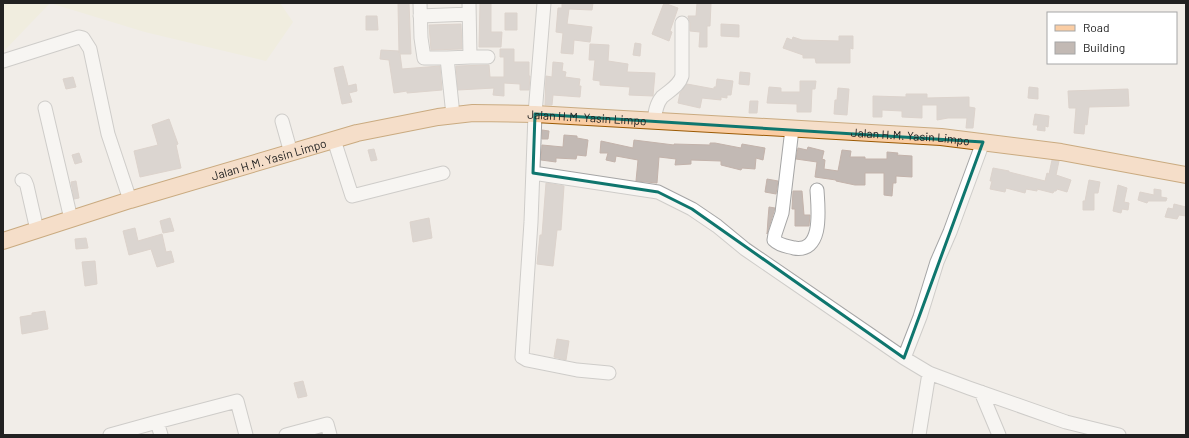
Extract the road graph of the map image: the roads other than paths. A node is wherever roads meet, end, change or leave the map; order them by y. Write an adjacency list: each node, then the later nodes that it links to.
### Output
1 (420, 3): 4 (street)
2 (544, 3): 11 (street)
3 (469, 8): 4 (street); 6 (street)
4 (420, 16): 8 (street)
5 (682, 23): 14 (street)
6 (470, 56): 7 (street); 8 (street)
7 (488, 56)
8 (447, 58): 12 (street)
9 (3, 61): 24 (street)
10 (45, 108): 25 (street)
11 (535, 114): 12 (main road, Jalan H.M. Yasin Limpo); 14 (main road, Jalan H.M. Yasin Limpo); 20 (street)
12 (453, 115): 16 (main road, Jalan H.M. Yasin Limpo)
13 (282, 121): 18 (street)
14 (654, 121): 15 (main road, Jalan H.M. Yasin Limpo)
15 (792, 128): 17 (main road, Jalan H.M. Yasin Limpo); 23 (street)
16 (334, 140): 18 (main road, Jalan H.M. Yasin Limpo); 19 (street)
17 (982, 142): 21 (main road, Jalan H.M. Yasin Limpo); 28 (street)
18 (291, 153): 24 (main road, Jalan H.M. Yasin Limpo)
19 (443, 173)
20 (533, 173): 28 (street); 29 (street)
21 (1186, 175)
22 (22, 180): 26 (street)
23 (817, 190)
24 (130, 200): 25 (main road, Jalan H.M. Yasin Limpo)
25 (71, 219): 26 (main road, Jalan H.M. Yasin Limpo)
26 (37, 230): 27 (main road, Jalan H.M. Yasin Limpo)
27 (3, 241)
28 (904, 358): 30 (street)
29 (609, 372)
30 (929, 373): 31 (street); 38 (street)
31 (981, 392): 39 (street); 40 (street)
32 (157, 422): 33 (street); 34 (street); 35 (street)
33 (110, 435)
34 (161, 435)
35 (246, 435)
36 (286, 435): 37 (street)
37 (330, 435)
38 (919, 435)
39 (998, 435)
40 (1119, 435)

